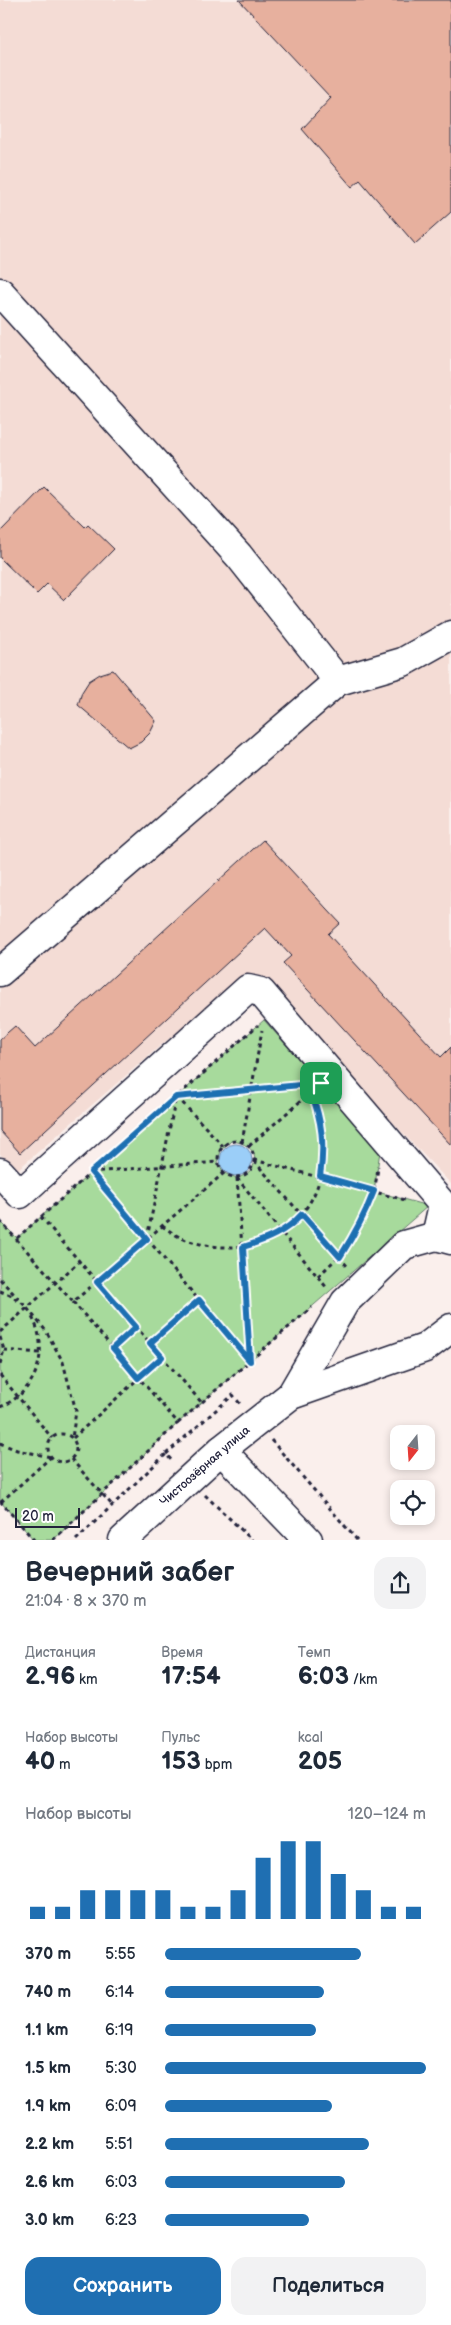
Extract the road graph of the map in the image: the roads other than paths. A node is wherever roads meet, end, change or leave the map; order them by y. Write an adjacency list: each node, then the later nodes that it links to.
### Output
1 (0, 292): 3 (street)
2 (451, 635): 3 (street)
3 (338, 681): 4 (street)
4 (0, 972)
5 (0, 1172): 6 (street)
6 (444, 1238): 8 (street, Чистоозёрная улица)
7 (451, 1328): 8 (street, Чистоозёрная улица)
8 (291, 1395): 9 (street, Чистоозёрная улица)
9 (222, 1450): 10 (street, Чистоозёрная улица); 11 (street)
10 (123, 1540)
11 (308, 1540)

